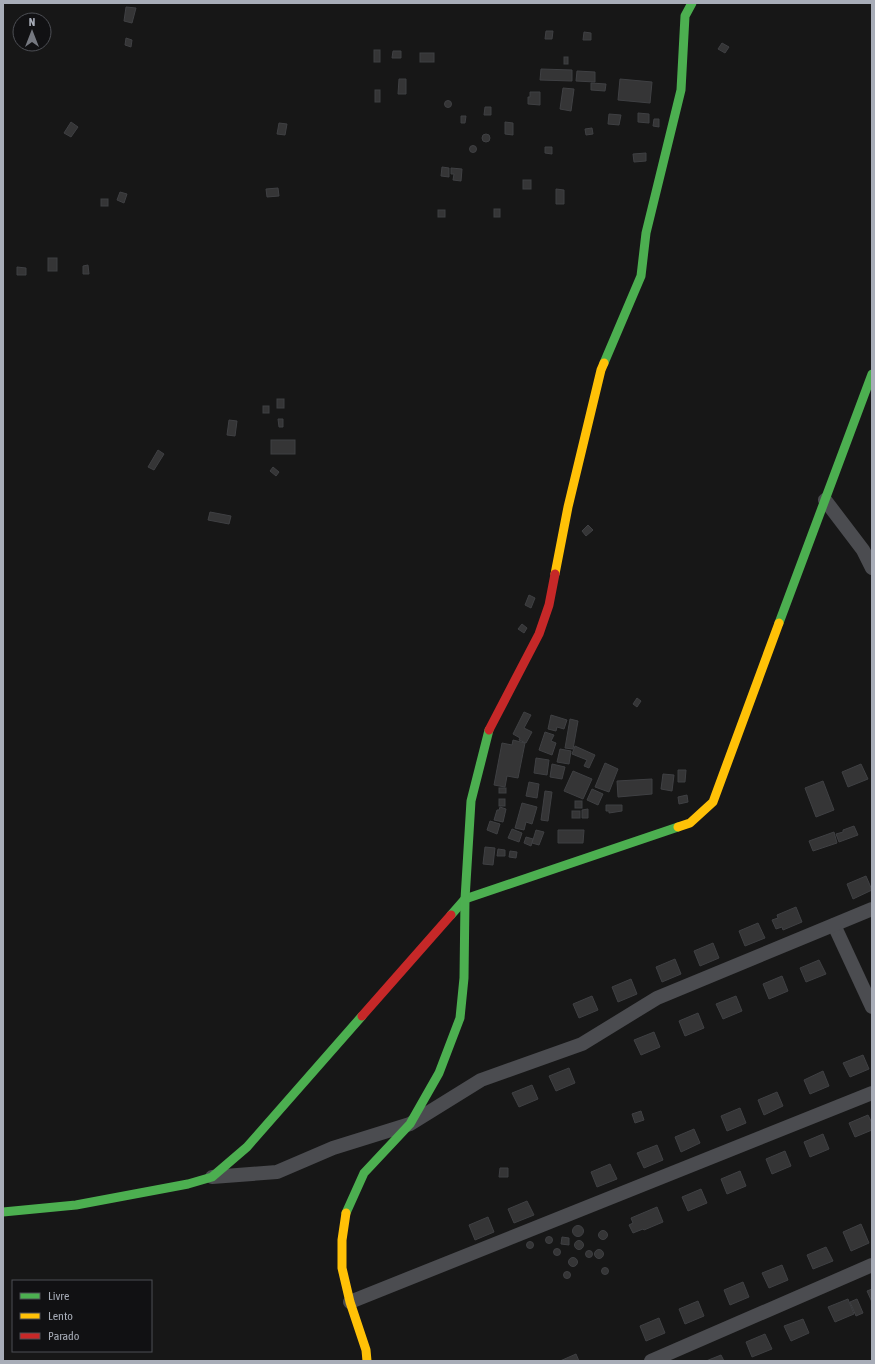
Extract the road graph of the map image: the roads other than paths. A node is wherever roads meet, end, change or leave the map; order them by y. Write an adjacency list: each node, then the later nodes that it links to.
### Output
1 (692, 3): 5 (street)
2 (872, 374): 3 (street)
3 (825, 500): 4 (street); 5 (street)
4 (872, 568)
5 (465, 899): 10 (street); 11 (street)
6 (872, 909): 7 (street)
7 (834, 925): 8 (street); 10 (street)
8 (872, 1008)
9 (872, 1093): 14 (street)
10 (410, 1124): 11 (street); 14 (street)
11 (212, 1177): 12 (street)
12 (3, 1212)
13 (872, 1265): 16 (street)
14 (350, 1302): 15 (street)
15 (367, 1361)
16 (651, 1361)

